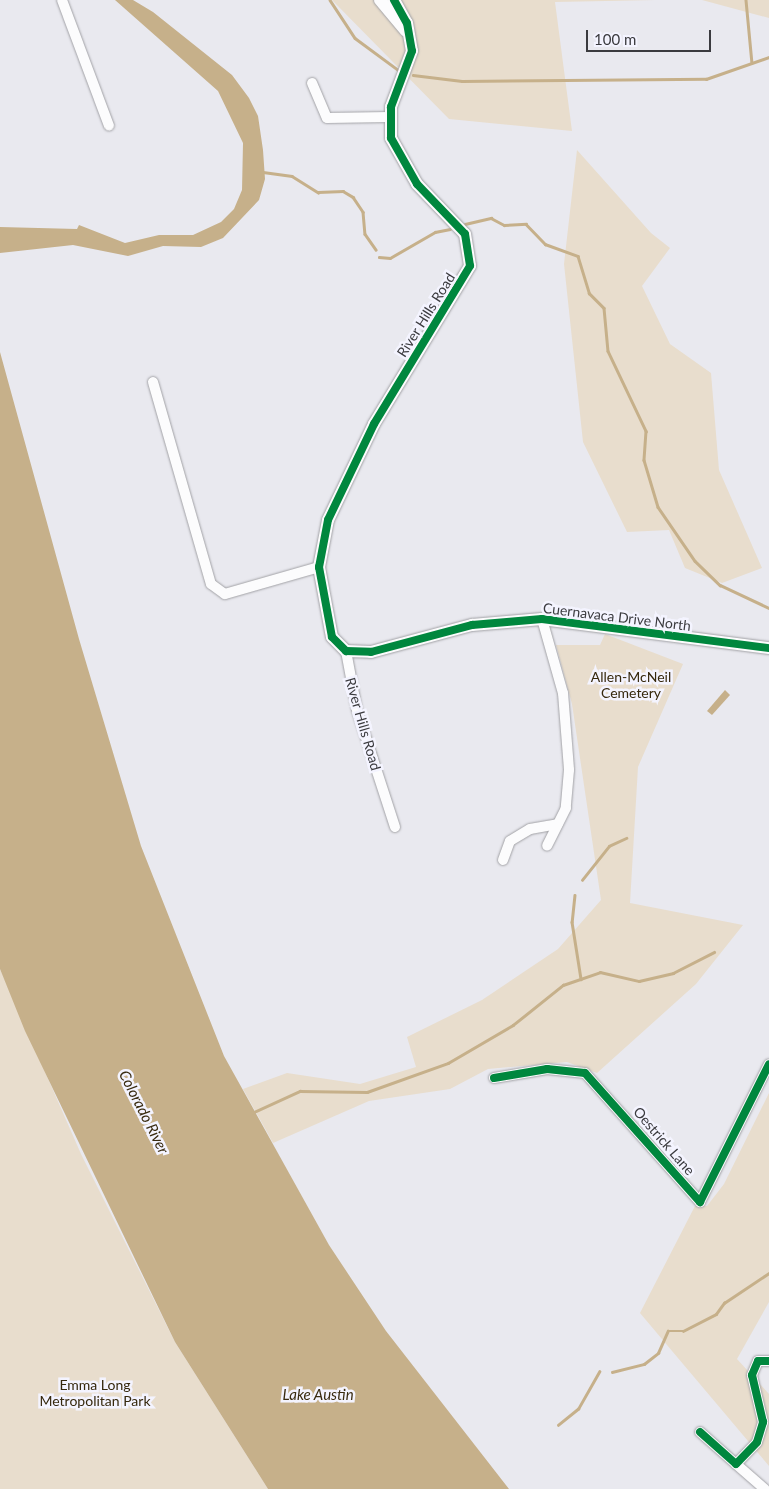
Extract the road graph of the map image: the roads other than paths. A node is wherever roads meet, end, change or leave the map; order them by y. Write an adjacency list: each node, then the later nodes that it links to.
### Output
1 (62, 0): 7 (street)
2 (380, 0): 4 (street)
3 (394, 0): 4 (street)
4 (410, 37): 6 (street)
5 (312, 83): 6 (street)
6 (389, 117): 9 (street, River Hills Road)
7 (109, 126)
8 (153, 382): 9 (street)
9 (319, 567): 12 (street, River Hills Road)
10 (542, 619): 11 (street, Cuernavaca Drive North); 12 (street, Cuernavaca Drive North); 13 (street)
11 (769, 648)
12 (346, 651): 14 (street, River Hills Road)
13 (558, 824): 15 (street); 16 (street)
14 (395, 827)
15 (547, 846)
16 (503, 860)
17 (769, 1064): 18 (street, Oestrick Lane)
18 (494, 1078)
19 (769, 1361): 21 (street)
20 (700, 1432): 21 (street)
21 (736, 1464): 22 (street)
22 (765, 1489)

